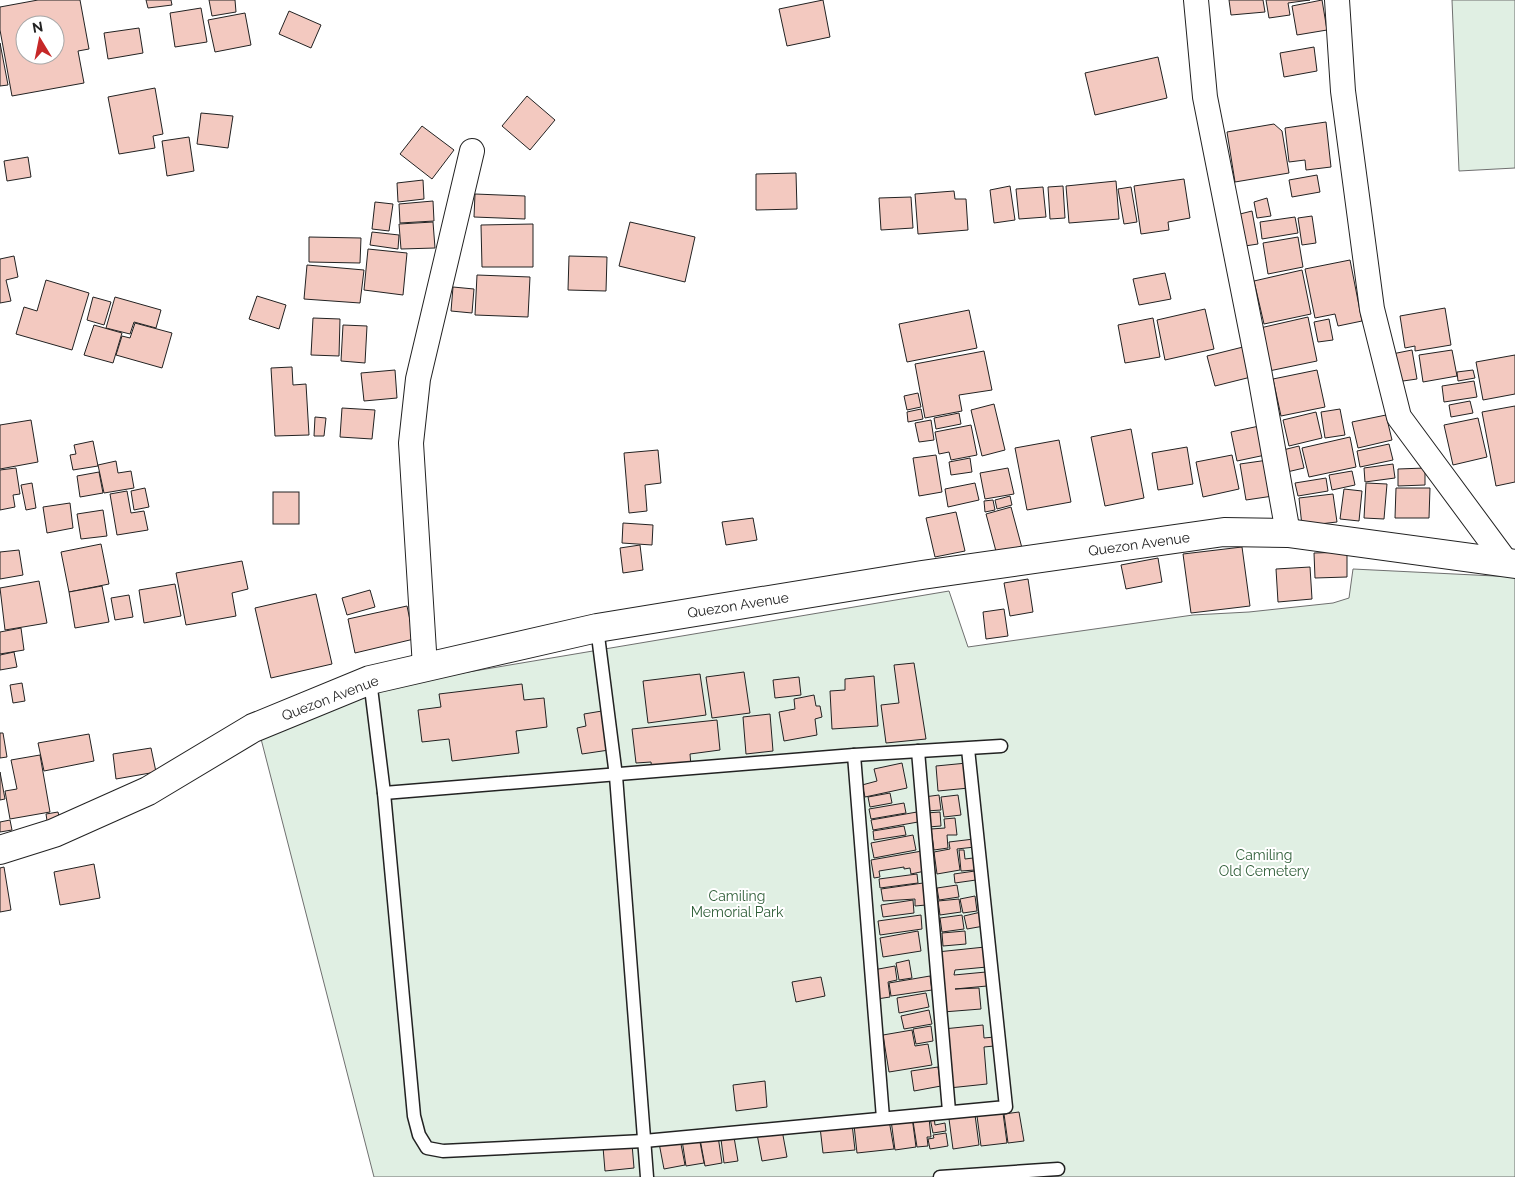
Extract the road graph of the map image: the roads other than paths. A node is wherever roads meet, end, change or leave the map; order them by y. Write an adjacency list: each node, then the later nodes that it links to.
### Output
1 (1196, 0): 4 (street)
2 (1337, 0): 5 (street)
3 (472, 151): 7 (street)
4 (1288, 533): 5 (street, Quezon Avenue); 6 (street, Quezon Avenue)
5 (1511, 564)
6 (597, 628): 7 (street, Quezon Avenue); 13 (lane)
7 (425, 667): 8 (street, Quezon Avenue)
8 (370, 680): 14 (lane); 15 (street, Quezon Avenue)
9 (1001, 746): 10 (lane)
10 (968, 750): 11 (lane); 16 (lane)
11 (918, 751): 12 (lane); 16 (lane)
12 (854, 754): 13 (lane); 17 (lane)
13 (616, 776): 14 (lane); 18 (lane)
14 (384, 793): 18 (lane)
15 (0, 850)
16 (950, 1111): 17 (lane)
17 (883, 1118): 18 (lane)
18 (644, 1140): 21 (lane)
19 (1058, 1169): 20 (lane)
20 (1030, 1174): 22 (lane)
21 (646, 1177)
22 (940, 1177)

